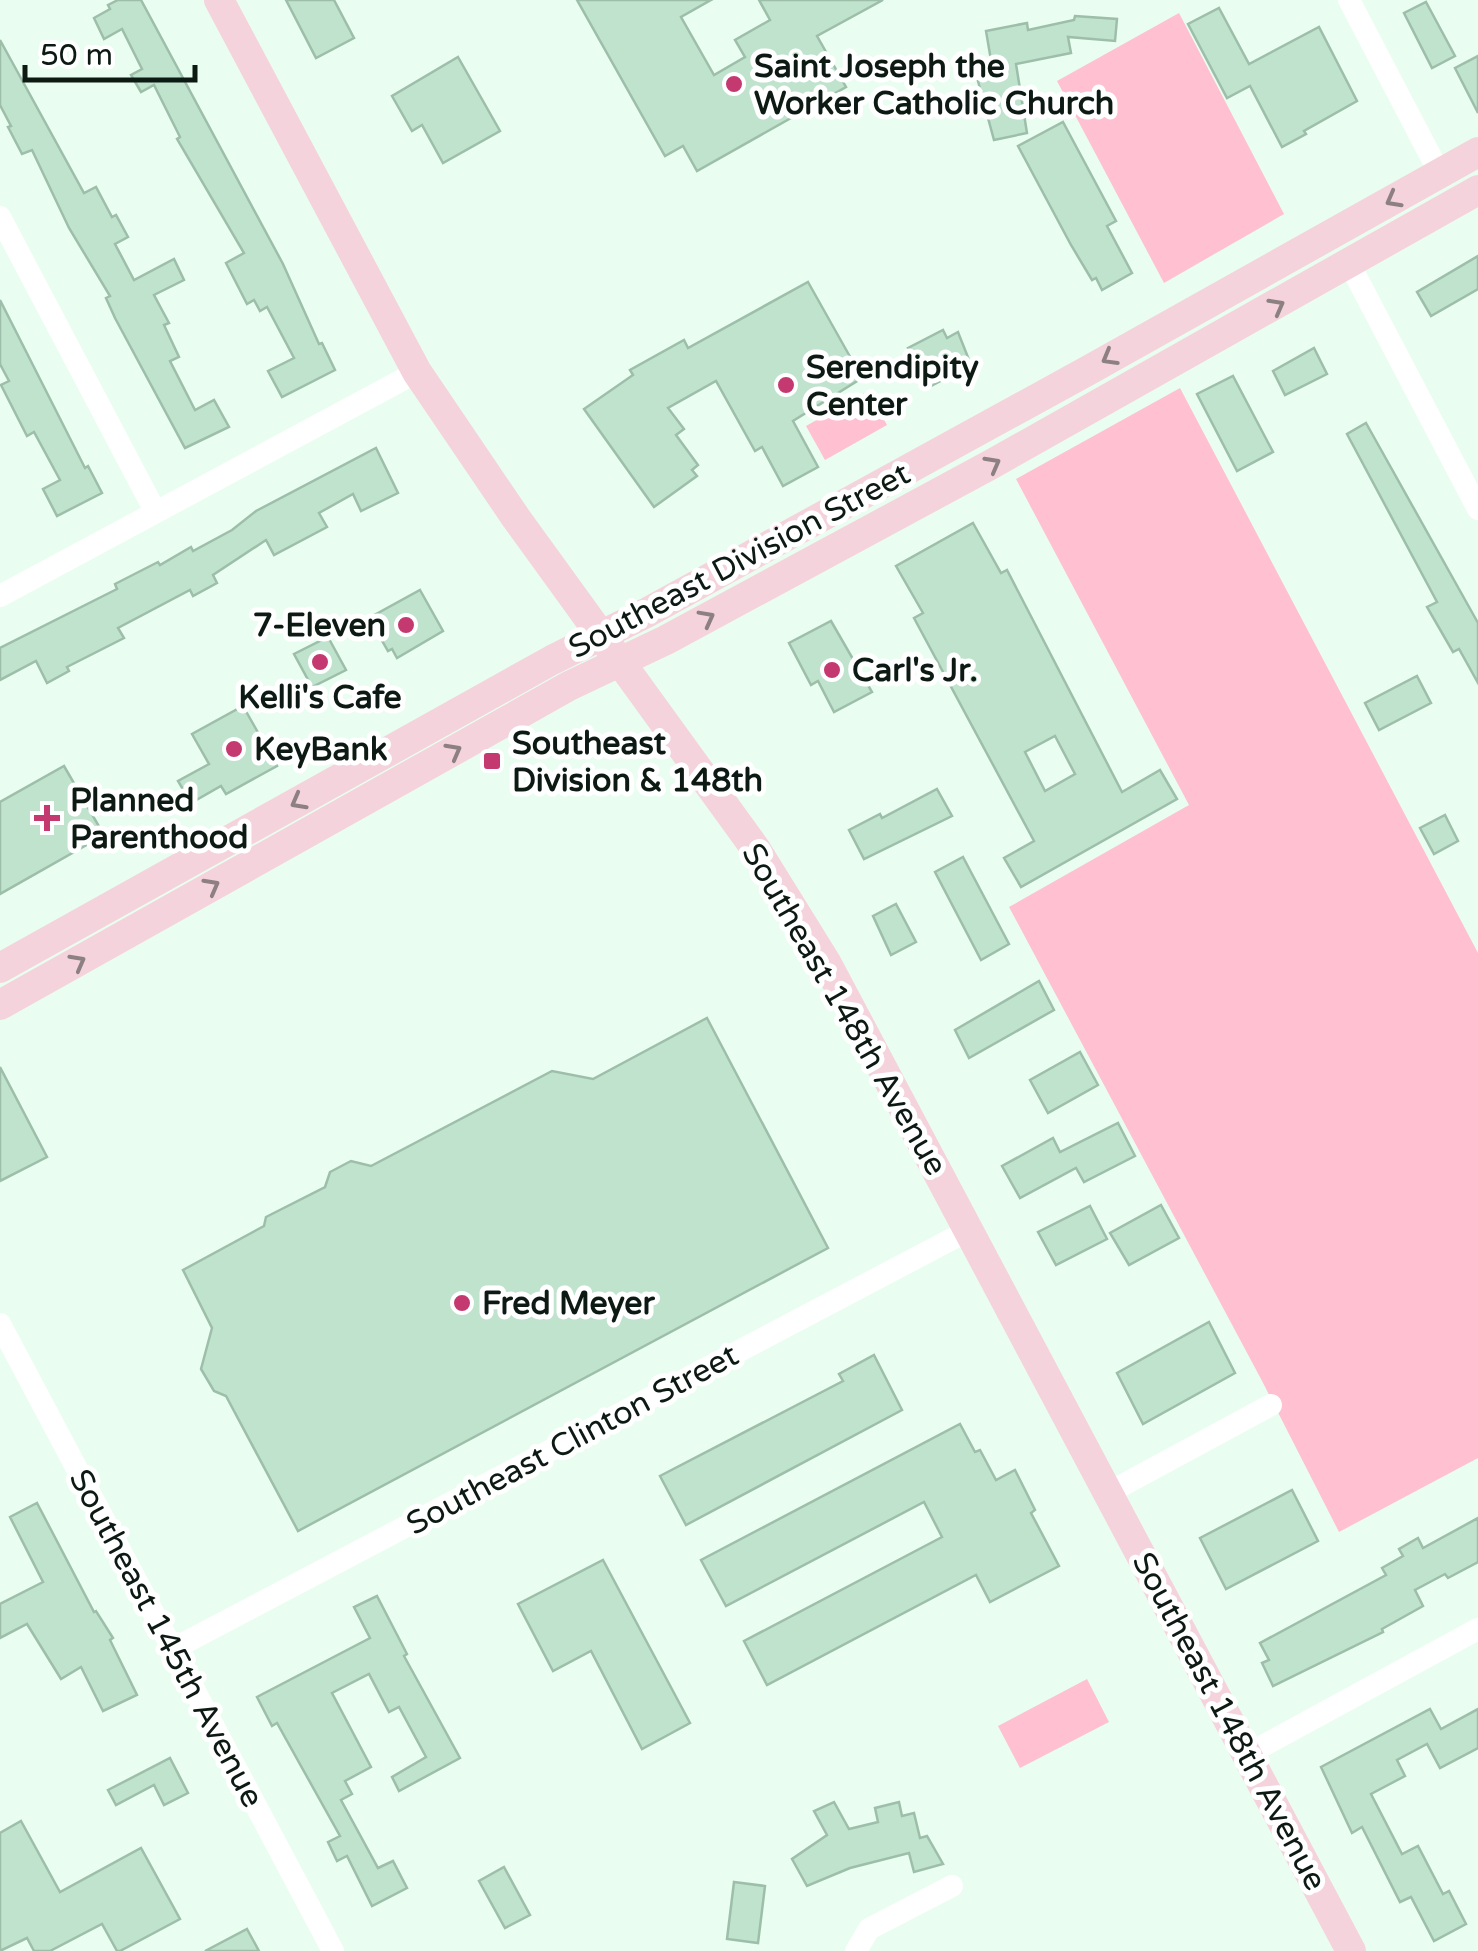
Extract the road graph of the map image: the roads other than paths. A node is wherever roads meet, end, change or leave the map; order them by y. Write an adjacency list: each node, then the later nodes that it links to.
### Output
1 (219, 0): 9 (main road, Southeast 148th Avenue)
2 (1349, 0): 4 (street)
3 (1478, 152): 4 (main road, Southeast Division Street)
4 (1440, 174): 7 (main road); 13 (main road, Southeast Division Street, one-way to 13)
5 (1478, 190): 7 (main road, Southeast Division Street)
6 (0, 217): 11 (street)
7 (1427, 221): 8 (main road, Southeast Division Street)
8 (1350, 265): 10 (street); 14 (main road, Southeast Division Street, one-way to 8)
9 (417, 372): 11 (street); 13 (main road, Southeast 148th Avenue)
10 (1478, 509)
11 (155, 510): 12 (street)
12 (0, 596)
13 (602, 635): 14 (main road, Southeast 148th Avenue); 15 (main road, Southeast Division Street, one-way to 15)
14 (620, 662): 16 (main road, Southeast Division Street, one-way to 14); 17 (main road, Southeast 148th Avenue)
15 (0, 968)
16 (0, 1005)
17 (971, 1229): 20 (main road, Southeast 148th Avenue); 22 (street, Southeast Clinton Street)
18 (0, 1324): 22 (street, Southeast 145th Avenue)
19 (1271, 1405): 20 (street)
20 (1110, 1492): 23 (main road, Southeast 148th Avenue)
21 (1478, 1629): 23 (street)
22 (174, 1650): 25 (street, Southeast 145th Avenue)
23 (1248, 1754): 27 (main road, Southeast 148th Avenue)
24 (952, 1886): 26 (street)
25 (333, 1951)
26 (856, 1951)
27 (1352, 1951)

